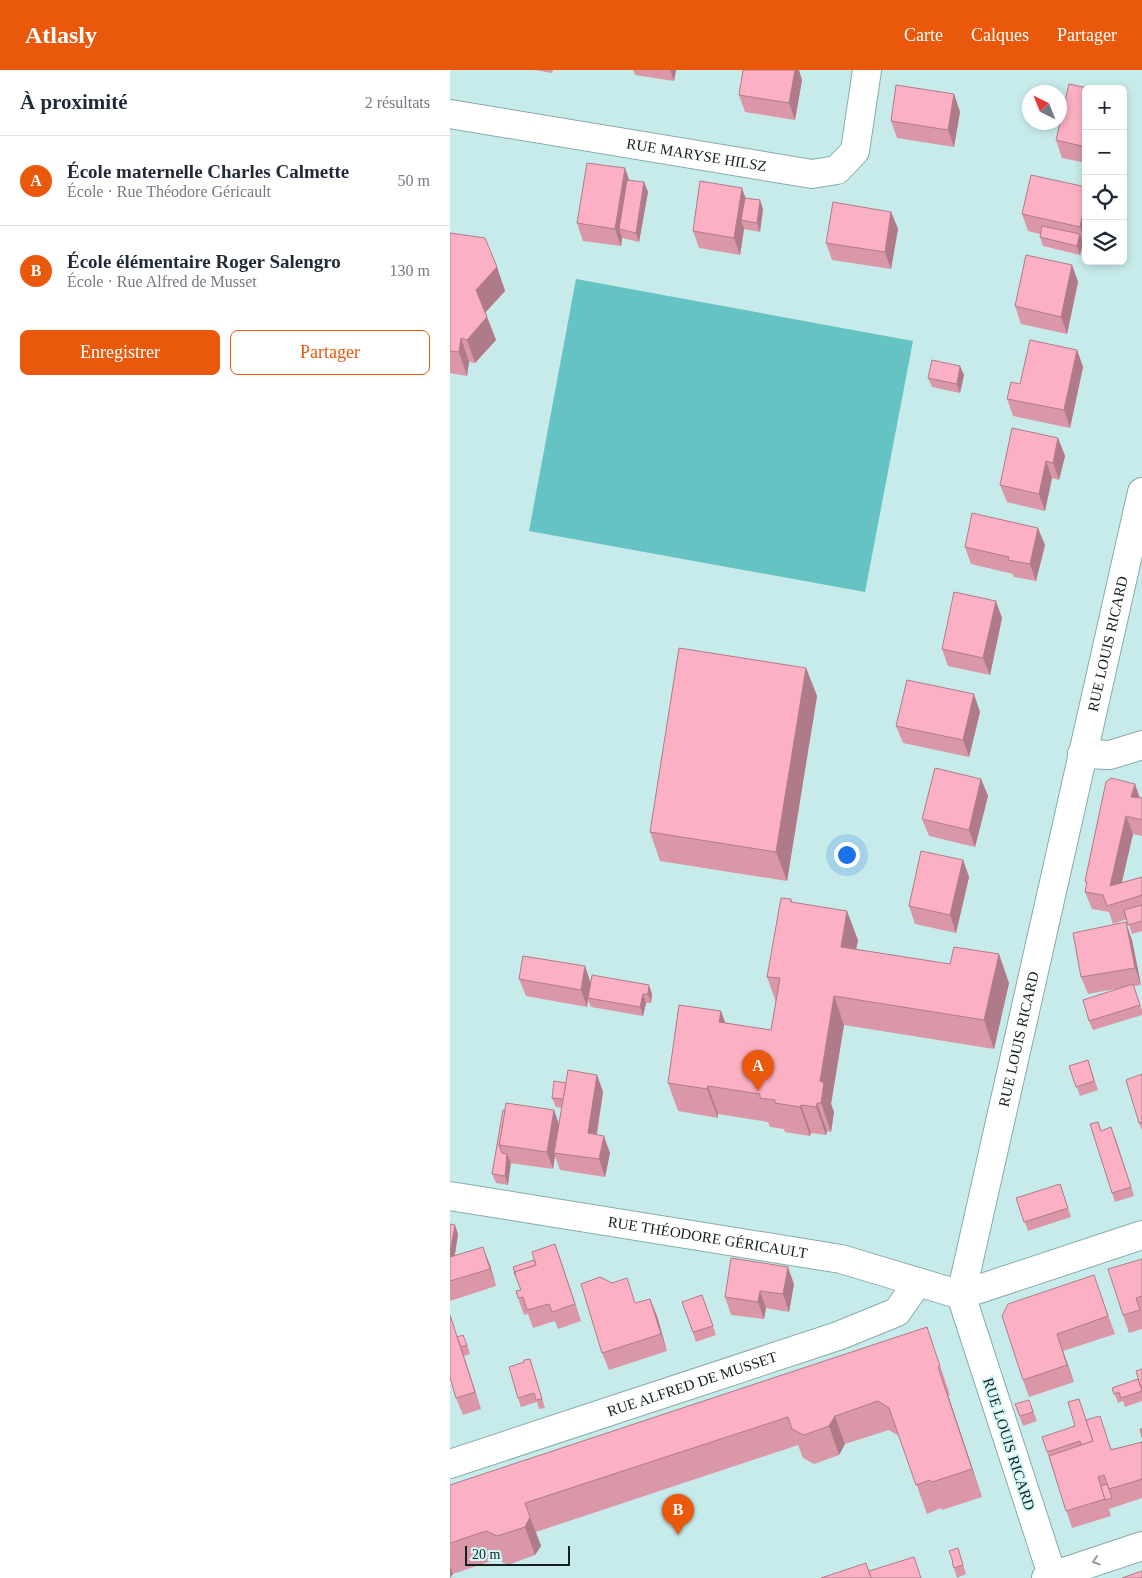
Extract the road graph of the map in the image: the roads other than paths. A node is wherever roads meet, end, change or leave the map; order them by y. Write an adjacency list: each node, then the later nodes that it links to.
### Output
1 (867, 70): 2 (street, RUE MARYSE HILSZ)
2 (450, 114)
3 (1142, 492): 5 (street, RUE LOUIS RICARD)
4 (1142, 745): 5 (street)
5 (1082, 754): 9 (street, RUE LOUIS RICARD)
6 (450, 1196): 8 (street, RUE THÉODORE GÉRICAULT)
7 (1142, 1235): 9 (street)
8 (918, 1282): 9 (street, RUE THÉODORE GÉRICAULT); 10 (street, RUE ALFRED DE MUSSET)
9 (961, 1295): 12 (street, RUE LOUIS RICARD)
10 (450, 1464)
11 (1142, 1546): 12 (street, one-way to 12)
12 (1050, 1577)

